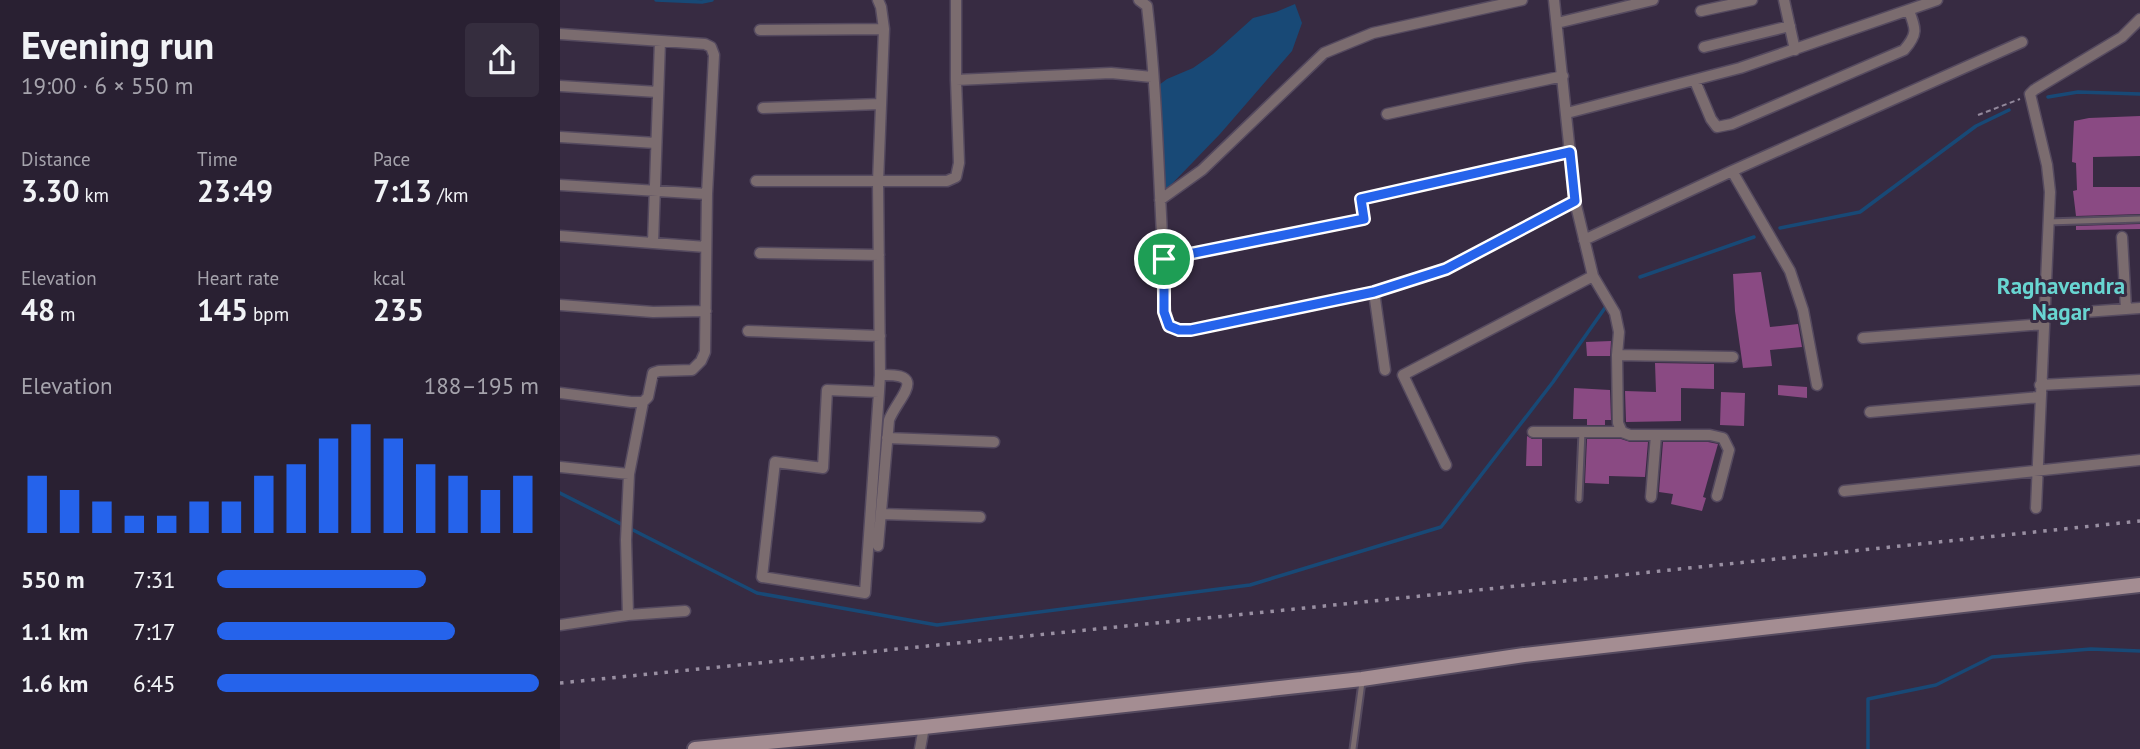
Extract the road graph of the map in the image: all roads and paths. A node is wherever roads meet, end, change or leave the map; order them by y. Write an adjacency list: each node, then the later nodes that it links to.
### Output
1 (878, 0): 15 (street)
2 (956, 0): 24 (street)
3 (1139, 0): 23 (street)
4 (1522, 0): 43 (street)
5 (1555, 0): 13 (street)
6 (1653, 0): 13 (street)
7 (1752, 0): 10 (street)
8 (1784, 0): 14 (street)
9 (1937, 0): 11 (street)
10 (1701, 11)
11 (1909, 11): 21 (street); 25 (street)
12 (2140, 19): 28 (street)
13 (1557, 23): 22 (street)
14 (1790, 26): 20 (street); 21 (street)
15 (884, 29): 16 (street); 29 (street)
16 (760, 30)
17 (560, 34): 18 (street)
18 (660, 41): 27 (street); 42 (street)
19 (2022, 42): 37 (street)
20 (1704, 47)
21 (1795, 50): 25 (street)
22 (1563, 76): 31 (street); 32 (street)
23 (1152, 77): 24 (street); 43 (street)
24 (956, 80): 39 (street)
25 (1695, 80): 31 (street)
26 (560, 86): 27 (street)
27 (657, 92): 35 (street)
28 (2030, 94): 33 (path); 46 (street)
29 (880, 104): 30 (street); 39 (street)
30 (762, 108)
31 (1567, 113): 36 (street)
32 (1387, 114)
33 (1978, 115)
34 (560, 137): 35 (street)
35 (656, 143): 41 (street)
36 (1570, 152): 44 (street); 54 (street)
37 (1732, 171): 49 (street); 70 (street)
38 (756, 181): 39 (street)
39 (878, 182): 53 (street)
40 (560, 185): 41 (street)
41 (654, 190): 42 (street); 50 (street)
42 (707, 194): 51 (street)
43 (1160, 200): 54 (street)
44 (1575, 201): 49 (street); 56 (street)
45 (2140, 219): 46 (lane)
46 (2048, 222): 61 (street)
47 (560, 236): 50 (street)
48 (2122, 237): 59 (street)
49 (1584, 240): 55 (street)
50 (653, 243): 51 (street)
51 (706, 247): 60 (street)
52 (760, 253): 53 (street)
53 (879, 255): 63 (street)
54 (1164, 259): 56 (street)
55 (1593, 276): 65 (street); 83 (street)
56 (1374, 292): 67 (street)
57 (560, 304): 60 (street)
58 (2140, 308): 59 (street)
59 (2126, 309): 61 (street)
60 (706, 311): 74 (street)
61 (2043, 320): 64 (street); 71 (street)
62 (748, 331): 63 (street)
63 (880, 336): 68 (street)
64 (1863, 338)
65 (1616, 355): 66 (street); 78 (street)
66 (1732, 357)
67 (1385, 370)
68 (880, 375): 72 (street); 80 (street)
69 (2140, 380): 71 (street)
70 (1816, 385)
71 (2040, 391): 75 (street); 85 (street)
72 (879, 392): 72 (street)
73 (560, 393): 74 (street)
74 (643, 401): 86 (street)
75 (1870, 412)
76 (1533, 432): 77 (street)
77 (1582, 432): 78 (street); 90 (lane)
78 (1622, 432): 79 (street)
79 (1656, 435): 88 (street); 89 (street)
80 (887, 438): 81 (street); 92 (street)
81 (994, 442)
82 (2140, 460): 85 (street)
83 (1446, 465)
84 (560, 467): 86 (street)
85 (2037, 469): 87 (street); 91 (street)
86 (629, 474): 97 (street)
87 (1844, 491)
88 (1717, 496)
89 (1651, 497)
90 (1579, 499)
91 (2036, 508)
92 (881, 514): 93 (street); 94 (street)
93 (980, 517)
94 (878, 546)
95 (2140, 585): 99 (street)
96 (685, 611): 97 (street)
97 (628, 615): 98 (street)
98 (560, 625)
99 (1362, 679): 100 (street); 103 (lane)
100 (924, 727): 101 (street); 102 (street)
101 (695, 749)
102 (920, 749)
103 (1353, 749)

